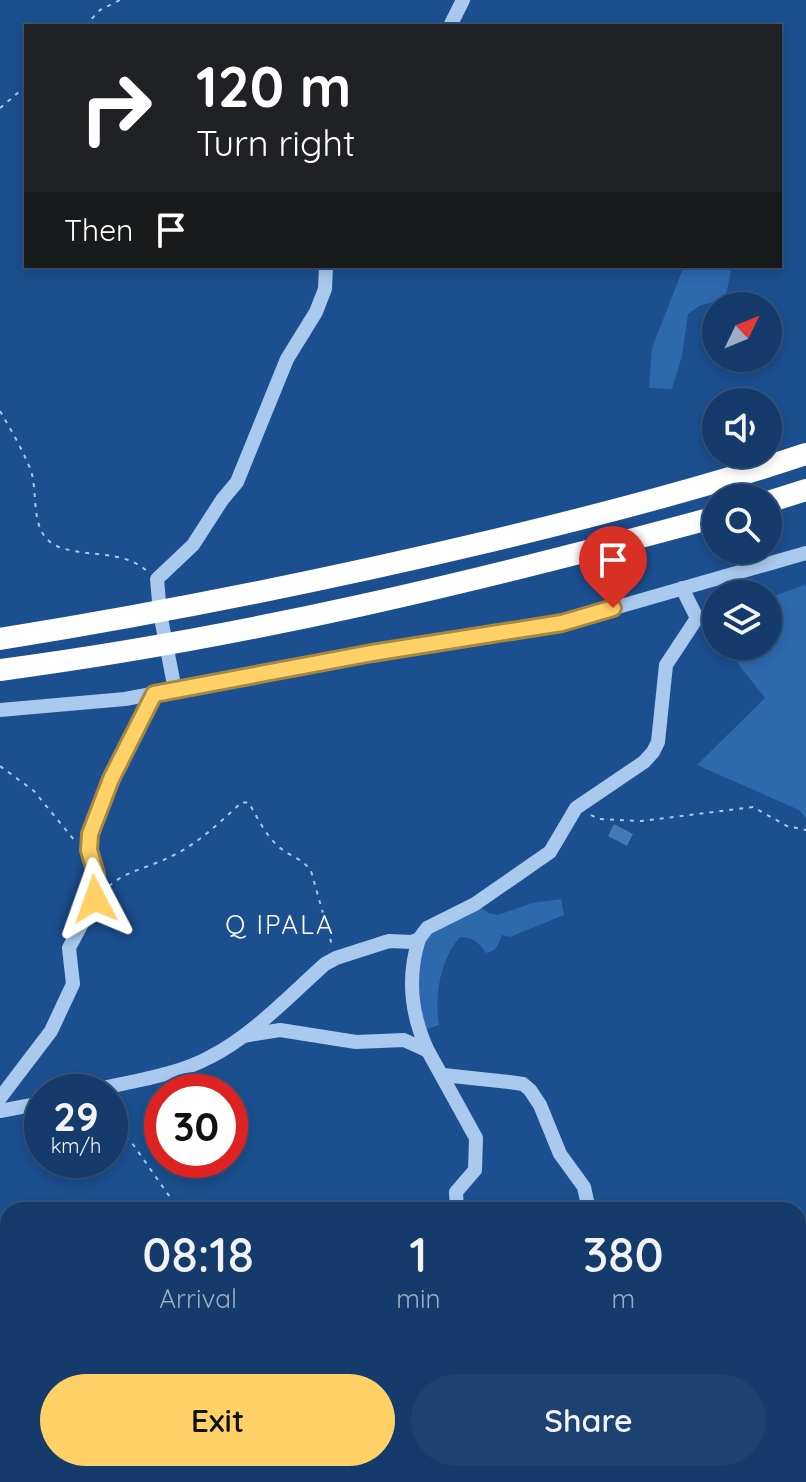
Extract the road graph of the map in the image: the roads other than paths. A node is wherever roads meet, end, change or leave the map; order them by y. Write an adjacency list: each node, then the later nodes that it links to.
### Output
1 (455, 0): 3 (street)
2 (463, 0): 3 (street)
3 (453, 21)
4 (326, 268): 11 (street)
5 (806, 454): 11 (highway)
6 (806, 490): 7 (highway)
7 (782, 498)
8 (702, 521): 13 (highway)
9 (806, 553): 10 (street)
10 (682, 588): 15 (street); 18 (street)
11 (160, 613): 12 (highway); 13 (street)
12 (0, 639)
13 (167, 645): 14 (highway); 15 (street)
14 (0, 670)
15 (175, 690): 16 (street)
16 (154, 694): 17 (street); 23 (street)
17 (0, 710)
18 (419, 939): 19 (street); 20 (street)
19 (242, 1036): 20 (street); 22 (street)
20 (428, 1051): 21 (street)
21 (443, 1075): 26 (street); 27 (street)
22 (128, 1081)
23 (0, 1098)
24 (24, 1106): 25 (street)
25 (0, 1111)
26 (457, 1202)
27 (587, 1202)

